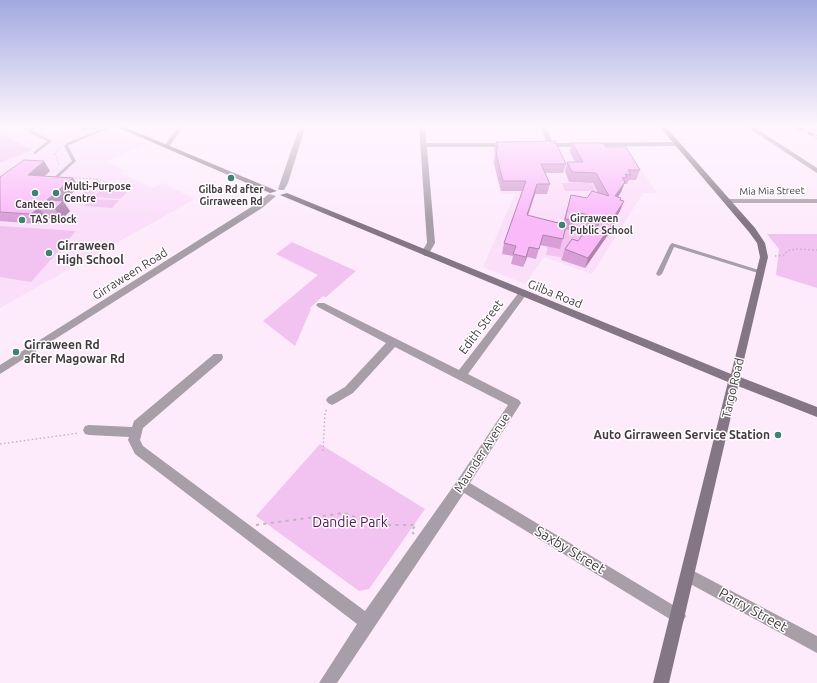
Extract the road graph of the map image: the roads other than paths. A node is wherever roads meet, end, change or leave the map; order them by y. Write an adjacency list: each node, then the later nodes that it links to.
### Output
1 (72, 157): 8 (lane)
2 (191, 157): 10 (street)
3 (294, 157): 9 (street)
4 (425, 157): 13 (street)
5 (689, 157): 12 (street, Targo Road)
6 (796, 157): 7 (street)
7 (817, 171)
8 (52, 181)
9 (283, 192): 10 (street); 13 (street, Gilba Road)
10 (273, 194): 20 (street, Girraween Road)
11 (817, 200): 12 (street, Mia Mia Street)
12 (727, 201): 14 (street, Targo Road)
13 (425, 253): 16 (street, Gilba Road)
14 (760, 272): 15 (lane); 22 (street, Targo Road)
15 (659, 274)
16 (522, 293): 21 (street, Edith Street); 22 (street, Gilba Road)
17 (321, 305): 18 (street, Maunder Avenue)
18 (393, 342): 21 (street, Maunder Avenue); 23 (street)
19 (218, 357): 26 (street)
20 (0, 370)
21 (461, 376): 27 (street, Maunder Avenue)
22 (735, 380): 24 (street, Gilba Road); 28 (street, Targo Road)
23 (332, 400)
24 (817, 412)
25 (89, 430): 26 (street)
26 (134, 432): 30 (street)
27 (462, 485): 29 (street, Saxby Street); 30 (street, Maunder Avenue)
28 (688, 575): 29 (street, Targo Road); 31 (street, Parry Street)
29 (678, 616): 33 (street, Targo Road)
30 (366, 622): 32 (street, Maunder Avenue)
31 (817, 645)
32 (327, 683)
33 (661, 683)

